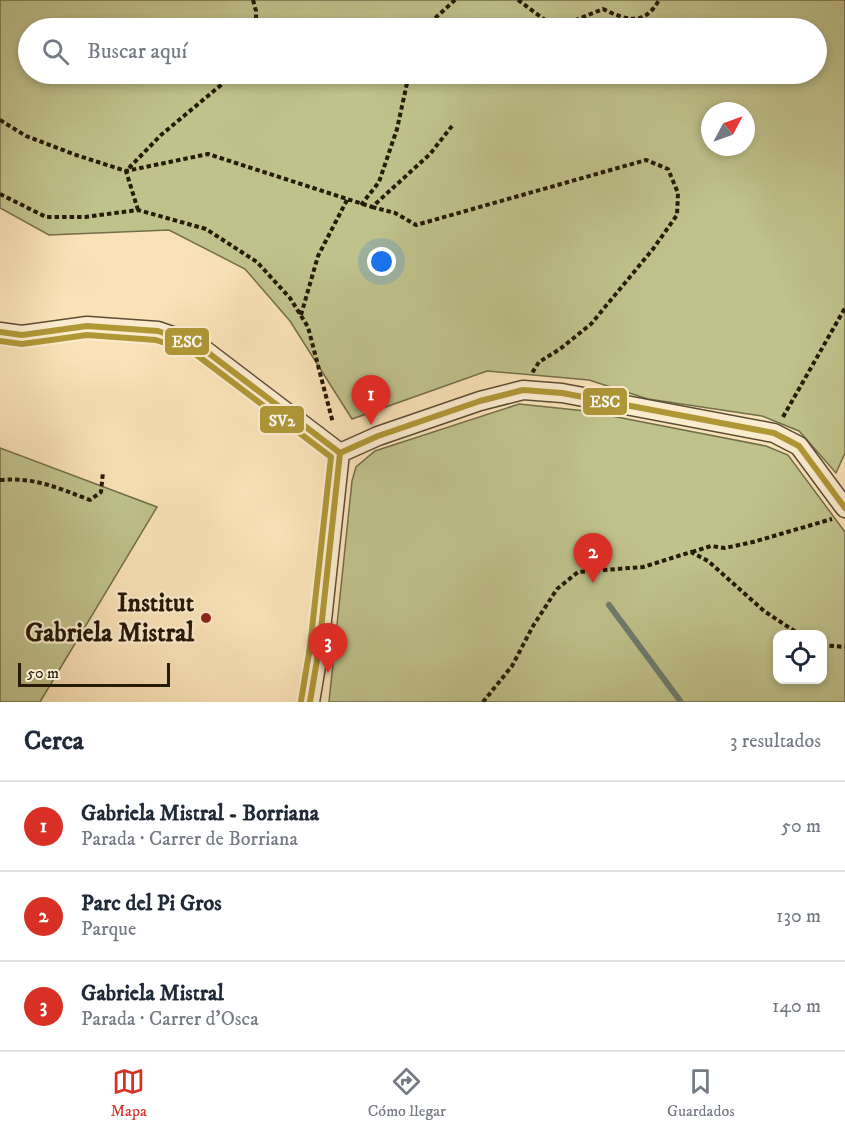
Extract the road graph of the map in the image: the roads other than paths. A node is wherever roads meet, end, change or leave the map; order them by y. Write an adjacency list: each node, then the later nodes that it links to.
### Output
1 (0, 332): 2 (street)
2 (340, 453): 3 (street); 4 (street)
3 (840, 513)
4 (310, 702)

